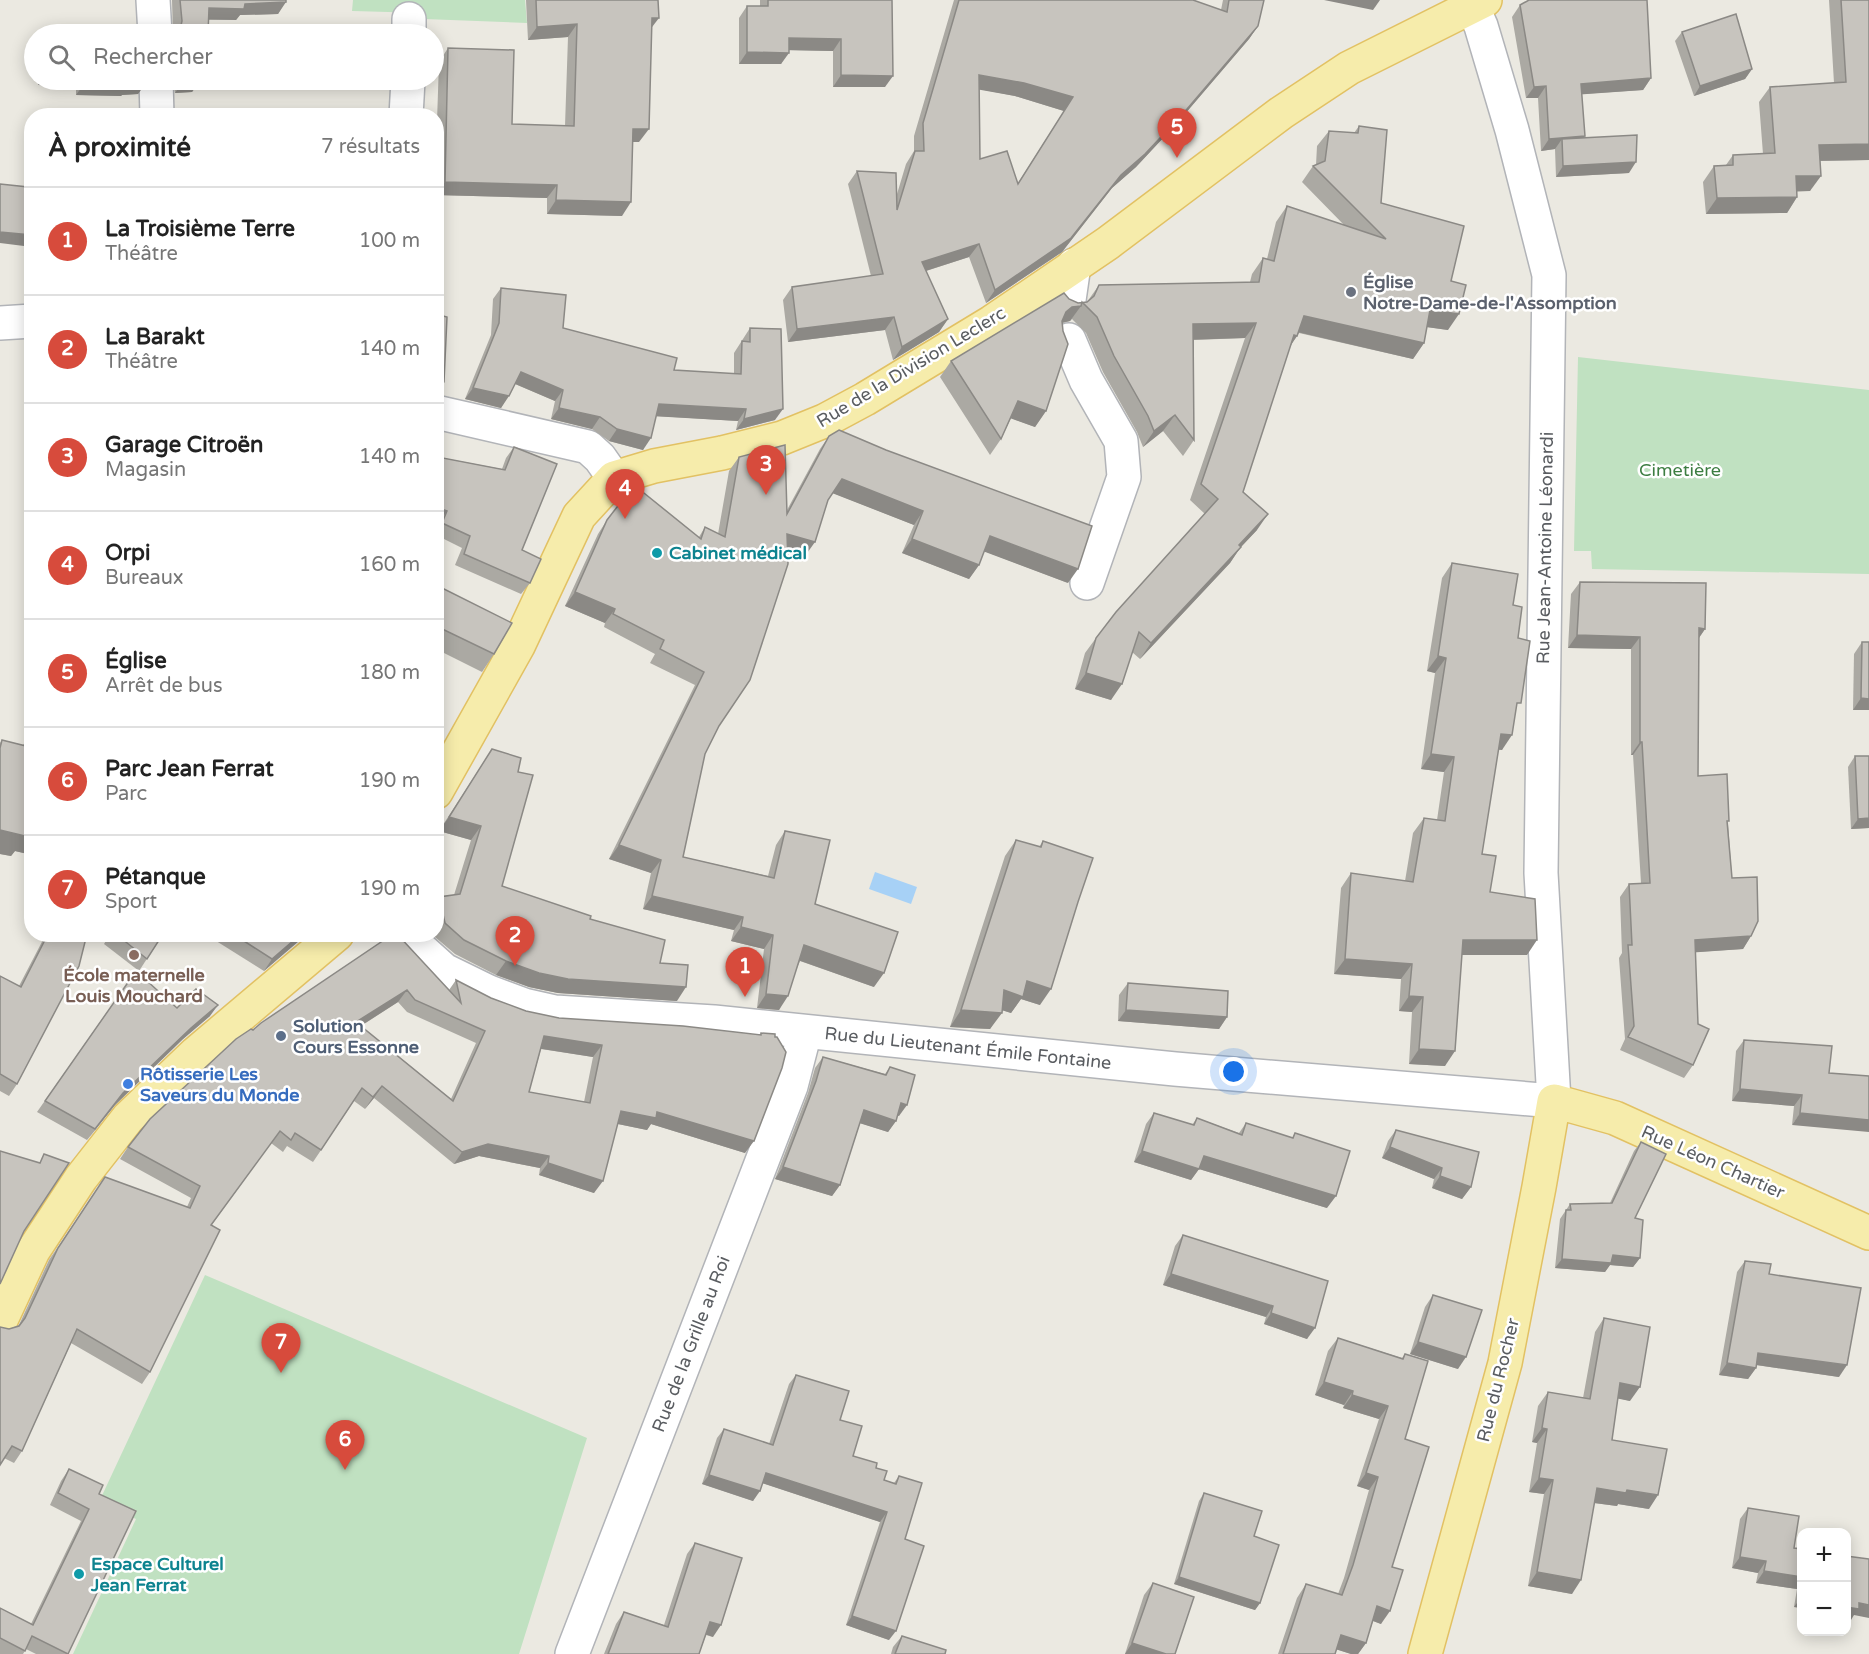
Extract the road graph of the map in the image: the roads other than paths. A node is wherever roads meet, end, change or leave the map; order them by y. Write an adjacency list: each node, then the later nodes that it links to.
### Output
1 (153, 0): 3 (street)
2 (1479, 3): 8 (main road, Rue de la Division Leclerc); 20 (street, Rue Jean-Antoine Léonardi)
3 (154, 24)
4 (156, 90): 6 (street)
5 (407, 90): 7 (street)
6 (157, 108)
7 (406, 108)
8 (1074, 264): 9 (street); 14 (main road, Rue de la Division Leclerc)
9 (1069, 300)
10 (24, 321): 11 (street)
11 (0, 322)
12 (1069, 340): 15 (street)
13 (444, 414): 14 (street)
14 (614, 478): 16 (main road)
15 (1087, 584)
16 (444, 778)
17 (328, 942): 22 (main road)
18 (413, 942): 19 (street, Rue du Lieutenant Émile Fontaine)
19 (805, 1032): 20 (street, Rue du Lieutenant Émile Fontaine); 23 (street, Rue de la Grille au Roi)
20 (1554, 1101): 21 (main road, Rue Léon Chartier); 24 (main road, Rue du Rocher)
21 (1869, 1233)
22 (0, 1322)
23 (572, 1654)
24 (1425, 1654)

